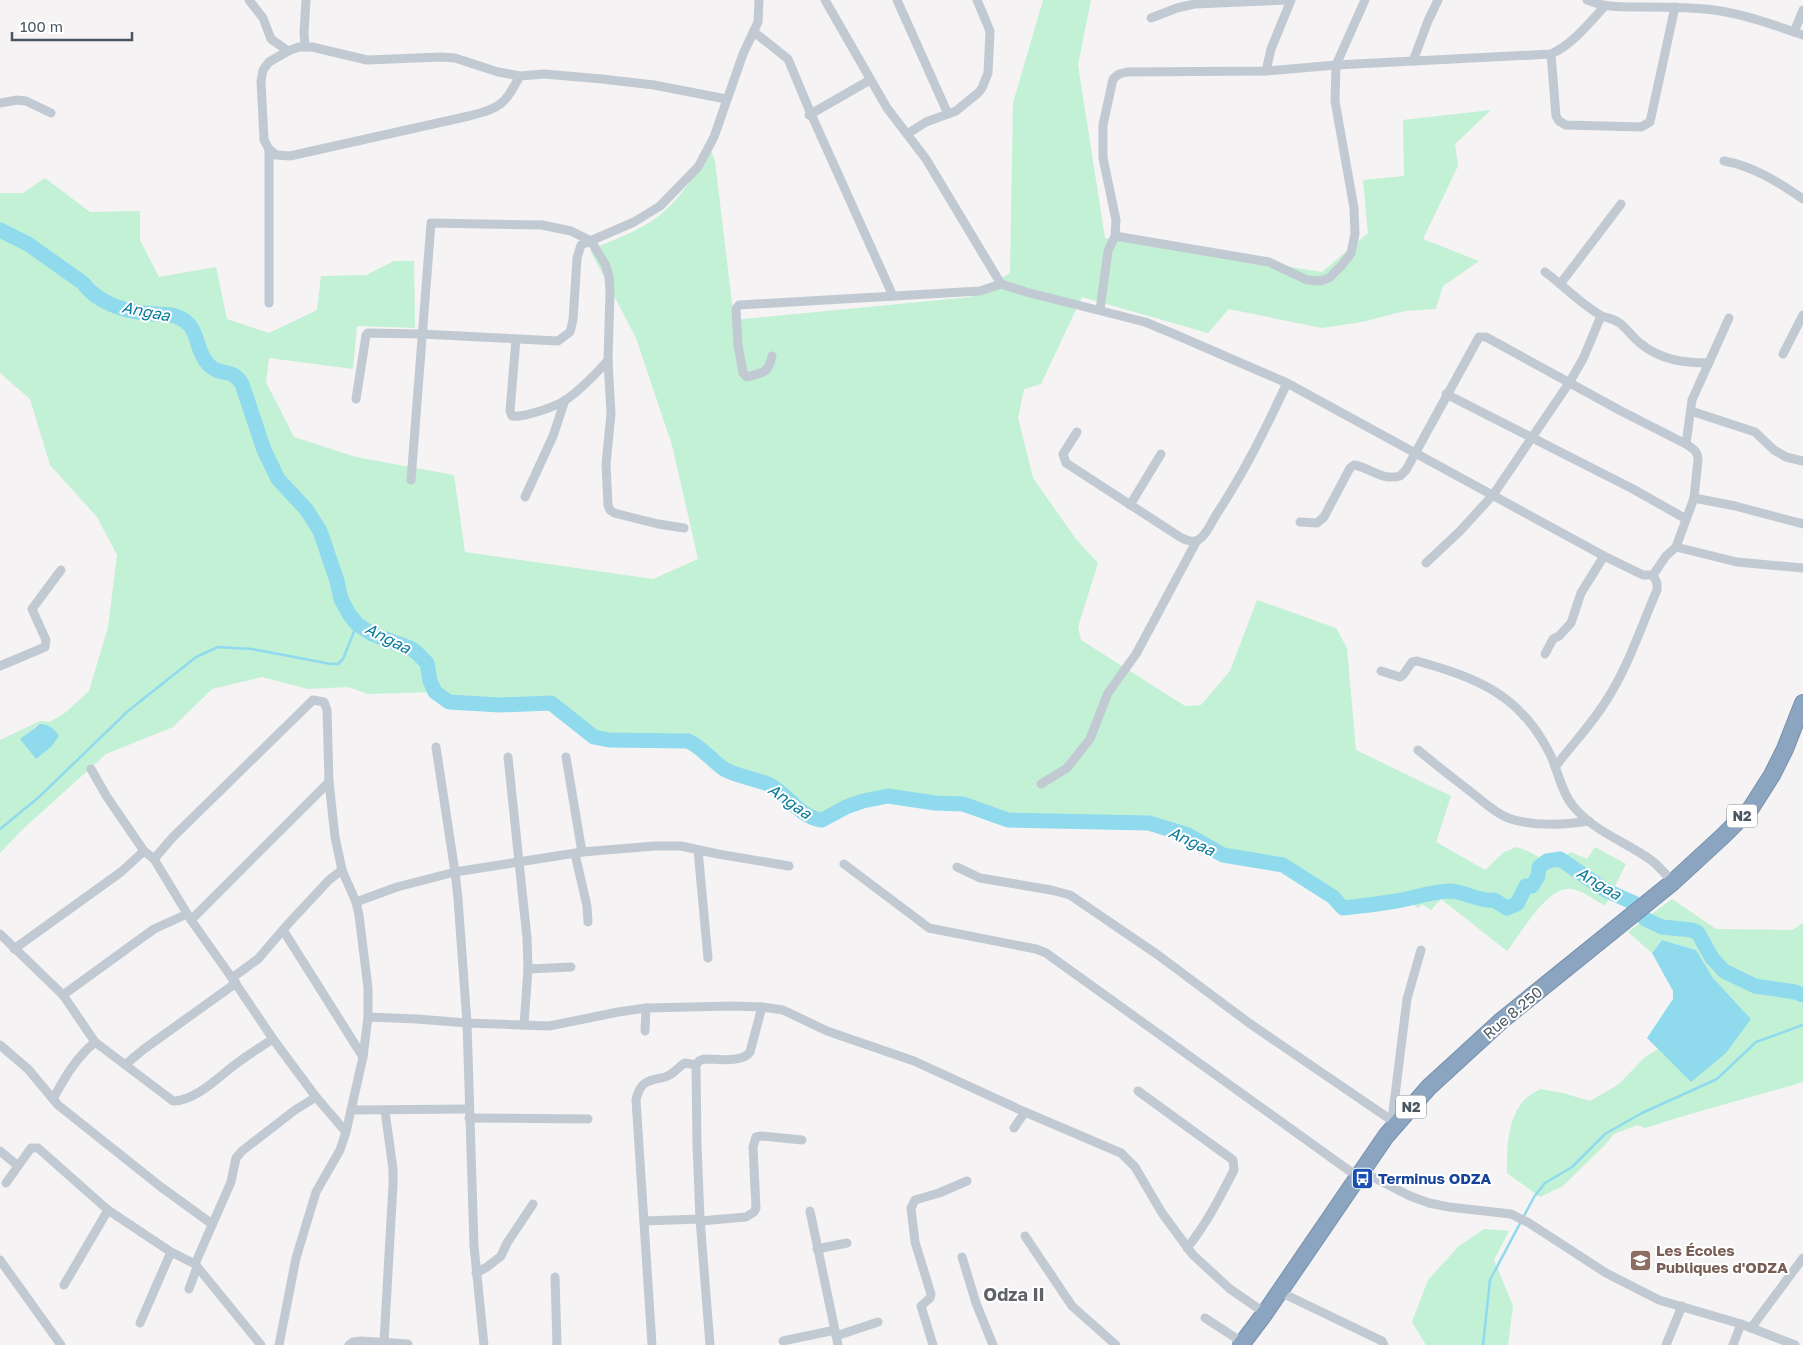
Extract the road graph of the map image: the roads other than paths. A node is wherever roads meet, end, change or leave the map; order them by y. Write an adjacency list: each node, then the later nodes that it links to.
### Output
1 (249, 0): 18 (street)
2 (306, 0): 17 (street)
3 (760, 0): 15 (street)
4 (825, 0): 24 (street)
5 (897, 0): 28 (street)
6 (977, 0): 28 (street)
7 (1290, 0): 14 (street); 22 (street)
8 (1365, 0): 21 (street)
9 (1438, 0): 20 (street)
10 (1587, 0): 11 (street)
11 (1605, 6): 12 (street); 19 (street)
12 (1676, 7): 16 (street); 19 (street)
13 (1803, 10): 16 (street)
14 (1151, 18)
15 (754, 32): 25 (street); 29 (street)
16 (1798, 33)
17 (306, 47): 18 (street); 23 (street)
18 (288, 51): 31 (street)
19 (1551, 54): 20 (street)
20 (1413, 61): 21 (street)
21 (1336, 65): 22 (street); 35 (street)
22 (1266, 71): 35 (street)
23 (520, 76): 25 (street); 31 (street)
24 (870, 80): 29 (street); 30 (street)
25 (726, 99): 36 (street)
26 (0, 103): 27 (street)
27 (51, 113)
28 (948, 114): 30 (street)
29 (810, 115): 40 (street)
30 (907, 134): 38 (street)
31 (269, 149): 41 (street)
32 (1724, 161): 33 (street)
33 (1803, 199)
34 (1622, 204): 39 (street)
35 (1115, 236): 42 (street)
36 (591, 241): 46 (street); 47 (street); 50 (street)
37 (1545, 272): 39 (street)
38 (1001, 284): 40 (street); 42 (street)
39 (1561, 284): 44 (street)
40 (893, 296): 49 (street)
41 (269, 303)
42 (1100, 310): 52 (street)
43 (1803, 315): 48 (street)
44 (1601, 316): 51 (street); 53 (street)
45 (1729, 318): 51 (street)
46 (421, 334): 47 (street); 55 (street); 64 (street)
47 (516, 340): 56 (street)
48 (1783, 354)
49 (772, 356)
50 (608, 360): 56 (street); 72 (street)
51 (1709, 363): 57 (street)
52 (1287, 383): 61 (street); 73 (street)
53 (1569, 383): 54 (street); 59 (street); 60 (street)
54 (1446, 394): 59 (street); 61 (street)
55 (356, 399)
56 (565, 400): 66 (street)
57 (1691, 411): 60 (street); 63 (street)
58 (1077, 432): 68 (street)
59 (1531, 438): 65 (street); 69 (street)
60 (1686, 444): 67 (street)
61 (1415, 451): 65 (street); 70 (street)
62 (1161, 454): 68 (street)
63 (1803, 460)
64 (411, 480)
65 (1493, 495): 75 (street); 76 (street)
66 (525, 497)
67 (1694, 498): 69 (street); 71 (street)
68 (1130, 505): 73 (street)
69 (1686, 519): 74 (street)
70 (1300, 522)
71 (1803, 524)
72 (684, 528)
73 (1196, 542): 91 (street)
74 (1676, 547): 77 (street); 79 (street)
75 (1604, 556): 79 (street); 80 (street)
76 (1426, 563)
77 (1803, 568)
78 (61, 570): 81 (street)
79 (1653, 575): 88 (street)
80 (1545, 654)
81 (0, 666)
82 (1381, 671): 88 (street)
83 (1803, 703): 103 (highway, Rue 8.250 / N2)
84 (436, 747): 102 (street)
85 (1418, 750): 92 (street)
86 (508, 756): 97 (street)
87 (566, 757): 95 (street)
88 (1555, 767): 92 (street)
89 (91, 769): 94 (street)
90 (329, 782): 96 (street); 101 (street); 105 (street)
91 (1041, 784)
92 (1589, 821): 103 (street)
93 (698, 850): 95 (street); 99 (street); 111 (street)
94 (144, 851): 96 (street); 109 (street)
95 (578, 853): 97 (street); 106 (street)
96 (154, 859): 105 (street)
97 (519, 863): 102 (street); 113 (street)
98 (844, 864): 142 (street)
99 (790, 866)
100 (957, 867): 136 (street)
101 (342, 870): 104 (street); 107 (street)
102 (455, 872): 104 (street); 119 (street)
103 (1673, 882): 136 (highway, Rue 8.250 / N2)
104 (356, 902): 118 (street)
105 (189, 917): 114 (street); 115 (street)
106 (588, 922)
107 (282, 930): 114 (street); 125 (street)
108 (0, 934): 109 (street)
109 (14, 948): 115 (street)
110 (1421, 950): 136 (street)
111 (708, 958)
112 (571, 967): 113 (street)
113 (528, 969): 120 (street)
114 (234, 980): 122 (street); 126 (street)
115 (63, 995): 123 (street)
116 (762, 1006): 117 (street); 127 (street); 133 (street)
117 (646, 1008): 120 (street); 121 (street)
118 (368, 1017): 119 (street); 125 (street)
119 (467, 1023): 120 (street); 134 (street)
120 (524, 1025)
121 (645, 1031)
122 (273, 1039): 126 (street); 129 (street)
123 (95, 1042): 126 (street); 130 (street)
124 (0, 1045): 130 (street)
125 (364, 1057): 131 (street)
126 (126, 1064)
127 (696, 1065): 148 (street); 149 (street)
128 (1138, 1091): 153 (street)
129 (316, 1097): 138 (street); 150 (street)
130 (53, 1100): 150 (street)
131 (351, 1110): 132 (street); 138 (street)
132 (386, 1111): 134 (street); 174 (street)
133 (1024, 1112): 137 (street); 153 (street)
134 (469, 1113): 135 (street); 160 (street)
135 (588, 1119)
136 (1394, 1122): 142 (highway, Rue 8.250 / N2)
137 (1014, 1128)
138 (346, 1132): 179 (street)
139 (802, 1140): 148 (street)
140 (0, 1150): 141 (street)
141 (17, 1165): 144 (street); 146 (street)
142 (1360, 1174): 164 (highway, Rue 8.250 / N2); 165 (street)
143 (967, 1181): 185 (street)
144 (6, 1183)
145 (533, 1204): 160 (street)
146 (108, 1210): 155 (street); 162 (street)
147 (810, 1211): 154 (street)
148 (700, 1220): 149 (street); 184 (street)
149 (644, 1221): 183 (street)
150 (212, 1224): 159 (street)
151 (1025, 1236): 187 (street)
152 (847, 1243): 154 (street)
153 (1187, 1248): 166 (street)
154 (817, 1249): 172 (street)
155 (171, 1252): 159 (street); 169 (street)
156 (962, 1257): 186 (street)
157 (1803, 1258): 171 (street)
158 (0, 1260): 177 (street)
159 (196, 1266): 163 (street); 178 (street)
160 (476, 1273): 181 (street)
161 (555, 1277): 182 (street)
162 (64, 1285)
163 (189, 1289)
164 (1280, 1292): 166 (highway, Rue 8.250 / N2); 188 (street)
165 (1682, 1306): 170 (street); 189 (street)
166 (1265, 1313): 176 (highway, Rue 8.250 / N2)
167 (1205, 1318): 176 (street)
168 (878, 1322): 172 (street)
169 (140, 1323)
170 (1742, 1324): 171 (street); 190 (street)
171 (1751, 1328): 191 (street)
172 (836, 1337): 173 (street)
173 (783, 1341)
174 (384, 1342): 175 (street); 180 (street)
175 (408, 1344)
176 (1242, 1344)
177 (61, 1345)
178 (261, 1345)
179 (279, 1345)
180 (349, 1345)
181 (484, 1345)
182 (557, 1345)
183 (652, 1345)
184 (710, 1345)
185 (933, 1345)
186 (992, 1345)
187 (1116, 1345)
188 (1384, 1345)
189 (1666, 1345)
190 (1733, 1345)
191 (1795, 1345)

